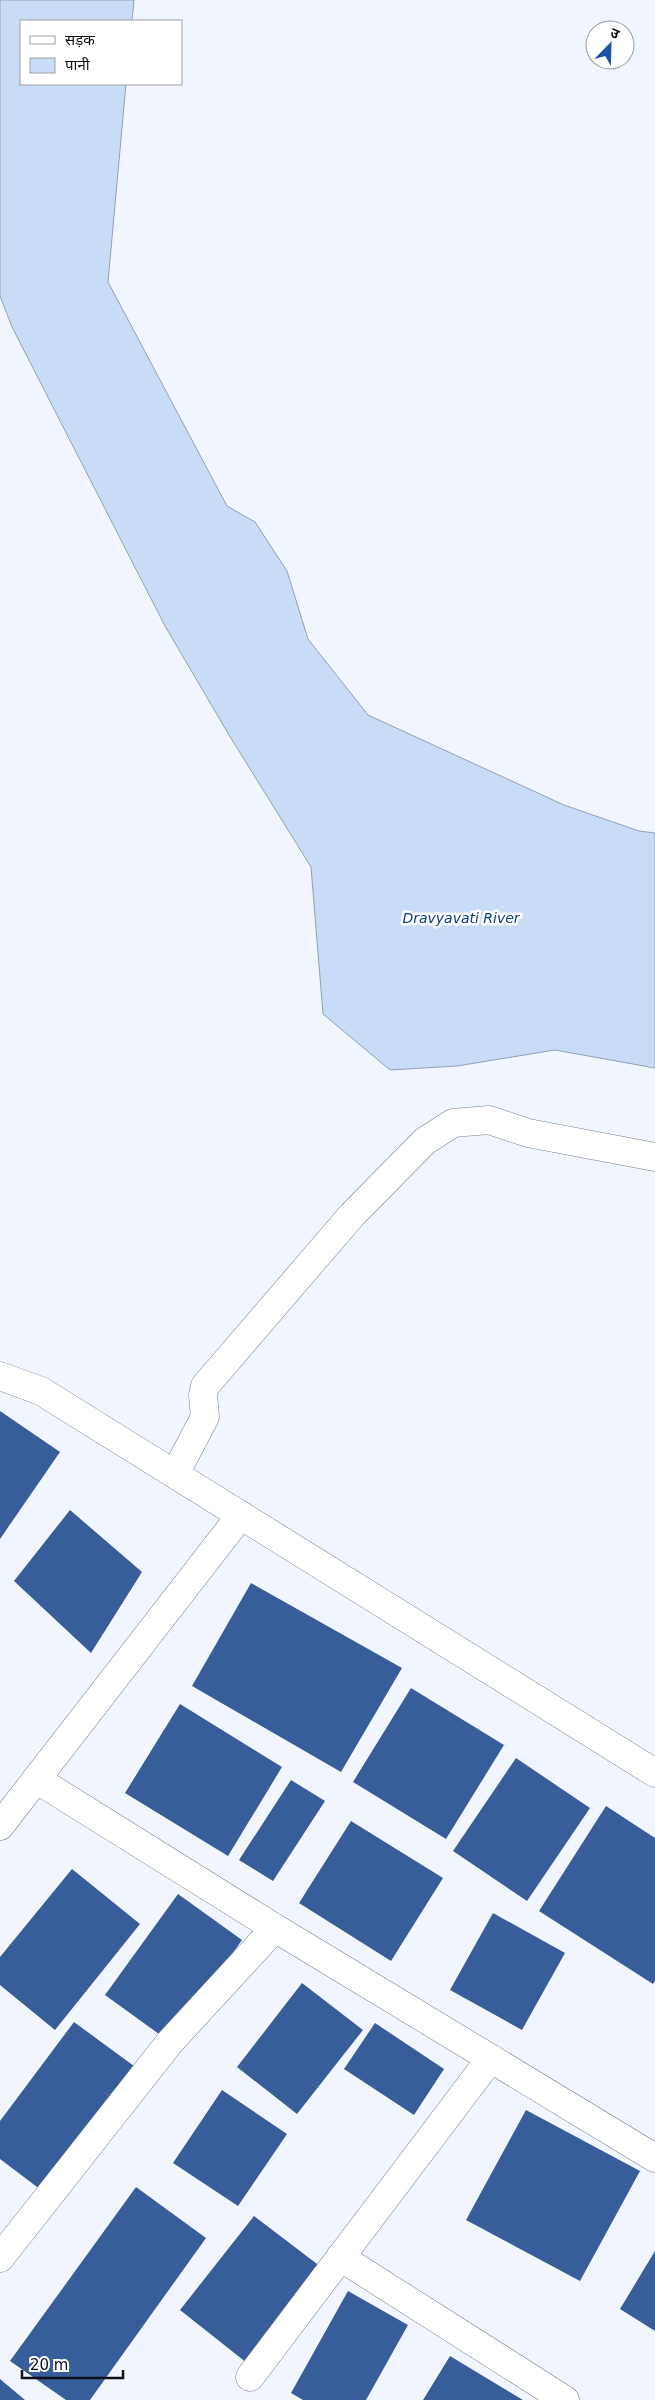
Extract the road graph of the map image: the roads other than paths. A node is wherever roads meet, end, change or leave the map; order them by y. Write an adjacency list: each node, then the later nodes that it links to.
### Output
1 (655, 1157): 3 (street)
2 (0, 1376): 3 (street)
3 (175, 1474): 4 (street)
4 (241, 1515): 5 (street); 6 (street)
5 (655, 1772)
6 (36, 1779): 7 (street); 8 (street)
7 (0, 1826)
8 (275, 1928): 9 (street); 12 (street)
9 (491, 2058): 10 (street); 11 (street)
10 (655, 2158)
11 (340, 2257): 13 (street); 14 (street)
12 (0, 2258)
13 (250, 2377)
14 (566, 2400)

